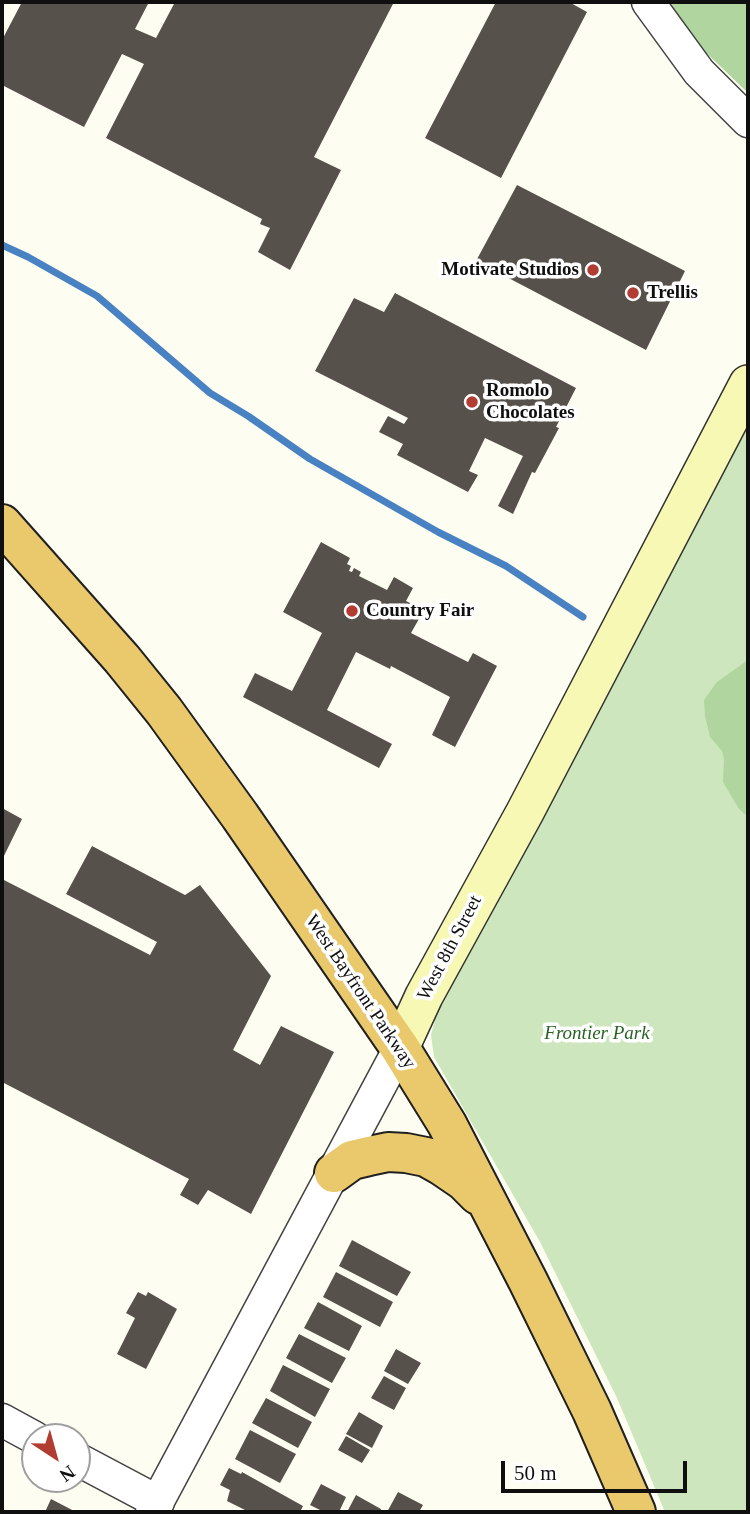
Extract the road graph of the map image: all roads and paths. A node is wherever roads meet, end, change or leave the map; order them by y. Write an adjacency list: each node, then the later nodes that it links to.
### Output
1 (648, 2): 2 (street)
2 (748, 121)
3 (748, 384): 5 (main road, West 8th Street)
4 (2, 524): 5 (highway, West Bayfront Parkway)
5 (400, 1048): 6 (street, West 8th Street); 7 (highway, West Bayfront Parkway)
6 (334, 1173): 7 (highway); 11 (street, West 8th Street)
7 (487, 1204): 12 (highway, West Bayfront Parkway)
8 (2, 1420): 9 (street)
9 (21, 1430)
10 (91, 1468): 11 (street)
11 (155, 1507)
12 (636, 1512)

